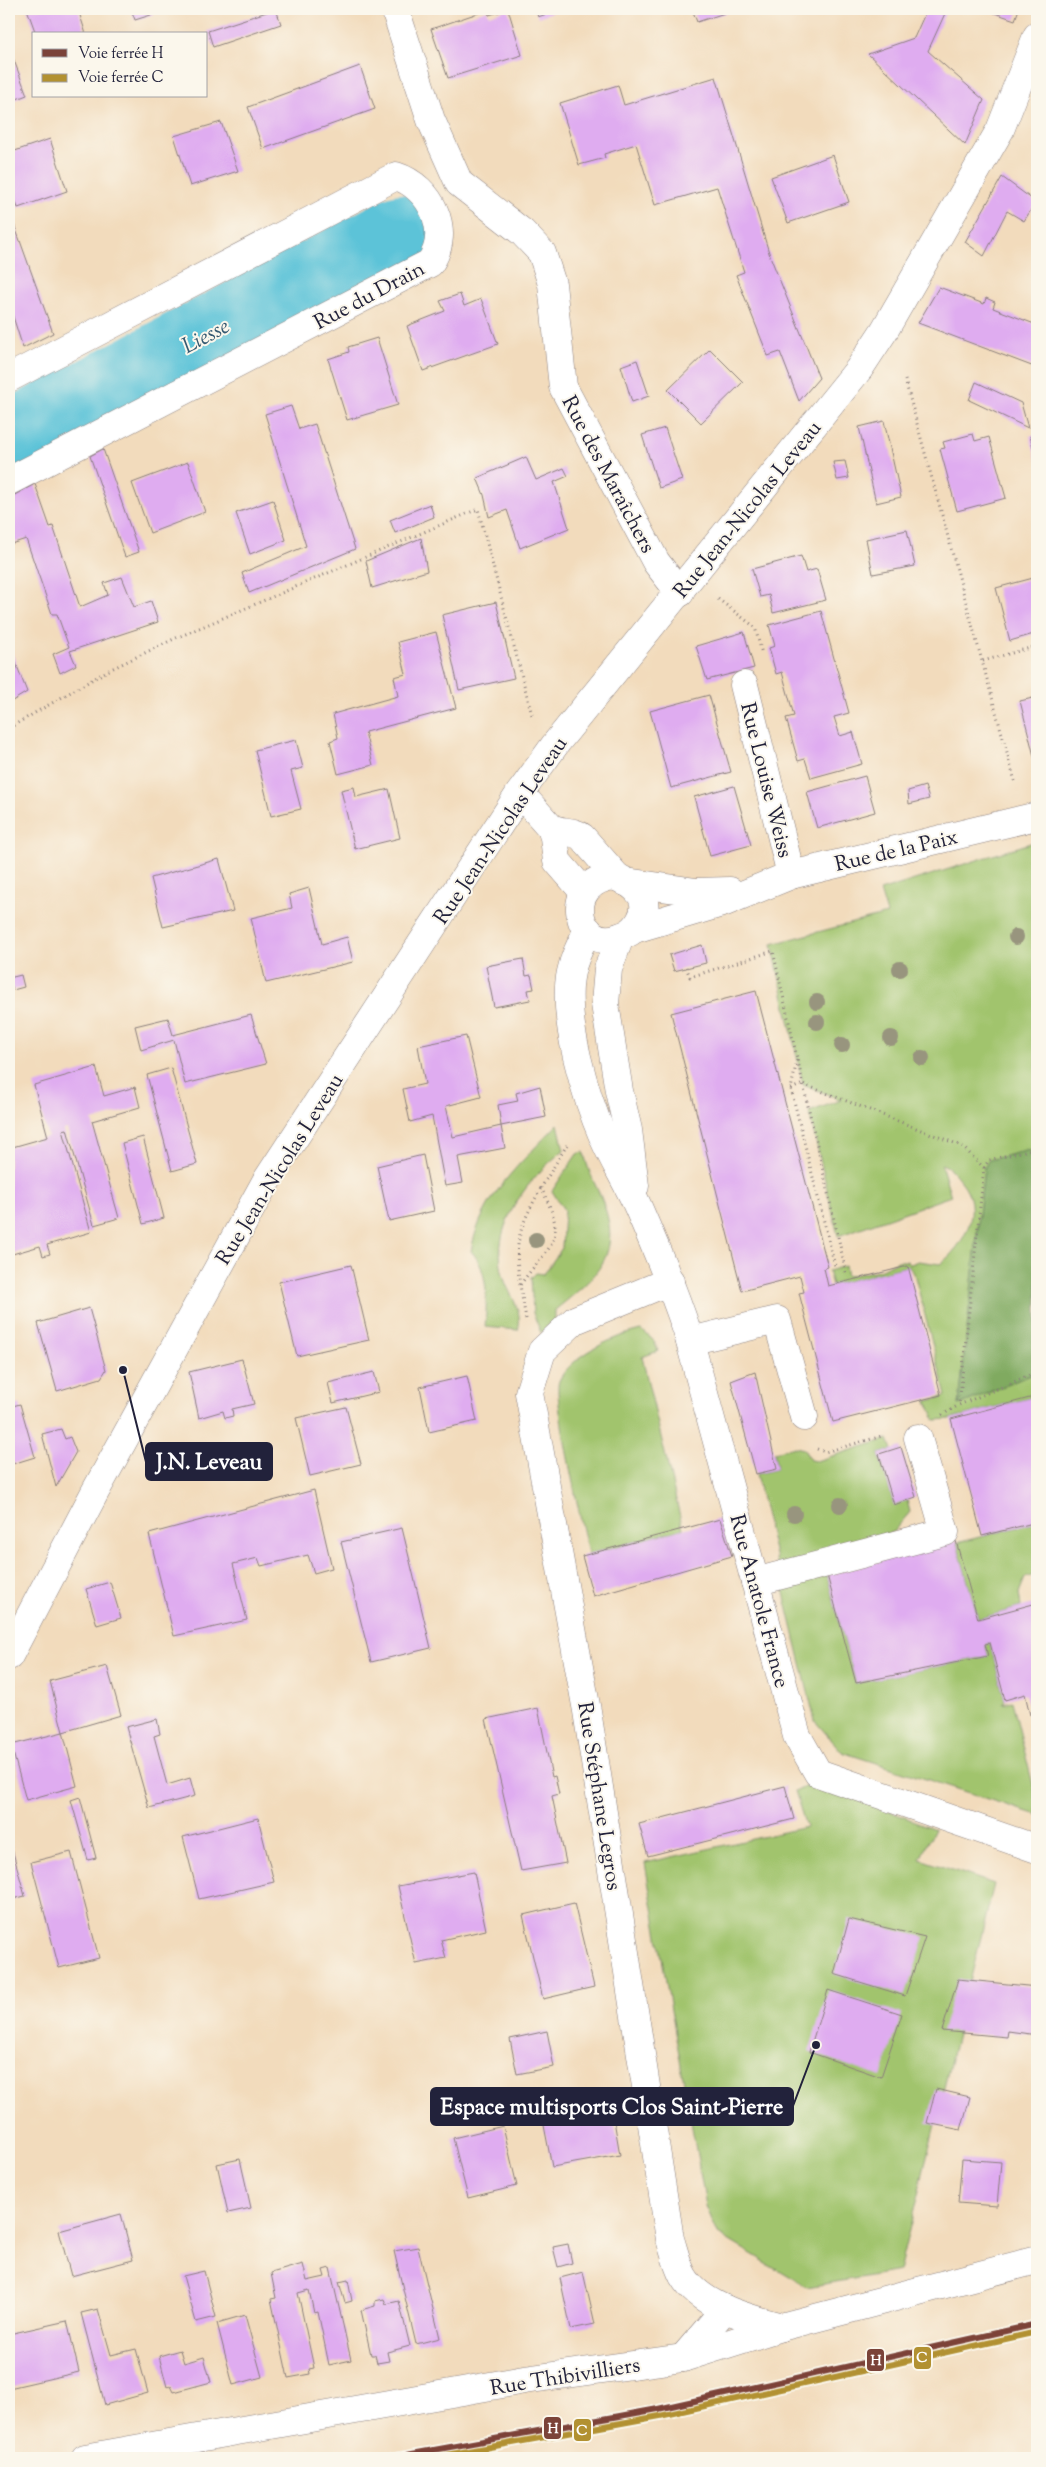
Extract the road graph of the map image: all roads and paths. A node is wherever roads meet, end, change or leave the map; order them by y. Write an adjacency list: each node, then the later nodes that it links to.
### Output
1 (395, 9): 6 (street, Rue des Maraîchers)
2 (1037, 36): 6 (street, Rue Jean-Nicolas Leveau)
3 (9, 378): 5 (street, Rue du Drain)
4 (905, 380): 8 (path)
5 (9, 481)
6 (686, 586): 9 (path); 11 (street, Rue Jean-Nicolas Leveau)
7 (1037, 646): 8 (path)
8 (983, 661): 13 (path)
9 (744, 685): 15 (street, Rue Louise Weiss)
10 (9, 728): 11 (path)
11 (557, 742): 12 (street, Rue Jean-Nicolas Leveau)
12 (520, 793): 14 (street); 41 (street, Rue Jean-Nicolas Leveau)
13 (1031, 818): 15 (street, Rue de la Paix)
14 (551, 828): 16 (street); 18 (street)
15 (790, 875): 17 (street, Rue de la Paix)
16 (622, 879): 17 (street); 18 (street); 20 (street)
17 (756, 890): 20 (street, Rue de la Paix)
18 (584, 892): 19 (street)
19 (588, 930): 20 (street); 29 (street)
20 (627, 933): 29 (street)
21 (686, 967): 22 (path)
22 (797, 1058): 23 (path); 24 (path)
23 (803, 1084): 24 (path); 27 (path); 31 (path)
24 (791, 1089): 30 (path)
25 (572, 1137): 28 (path)
26 (1037, 1148): 27 (path)
27 (984, 1168): 37 (path)
28 (541, 1188): 33 (path); 33 (path)
29 (637, 1205): 32 (street, Rue Anatole France)
30 (835, 1266)
31 (847, 1276)
32 (670, 1281): 34 (street, Rue Anatole France); 35 (street, Rue Stéphane Legros)
33 (520, 1286): 35 (path)
34 (690, 1342): 38 (street); 40 (street, Rue Anatole France)
35 (542, 1351): 44 (street, Rue Stéphane Legros)
36 (1037, 1372): 37 (path)
37 (959, 1405): 39 (path)
38 (804, 1417)
39 (927, 1429): 40 (street)
40 (755, 1582): 42 (street, Rue Anatole France)
41 (9, 1656)
42 (1037, 1849)
43 (1037, 2260): 45 (street, Rue Thibivilliers)
44 (725, 2309): 45 (street, Rue Stéphane Legros); 46 (street)
45 (781, 2328): 46 (street, Rue Thibivilliers)
46 (683, 2358): 47 (street, Rue Thibivilliers)
47 (85, 2458)

